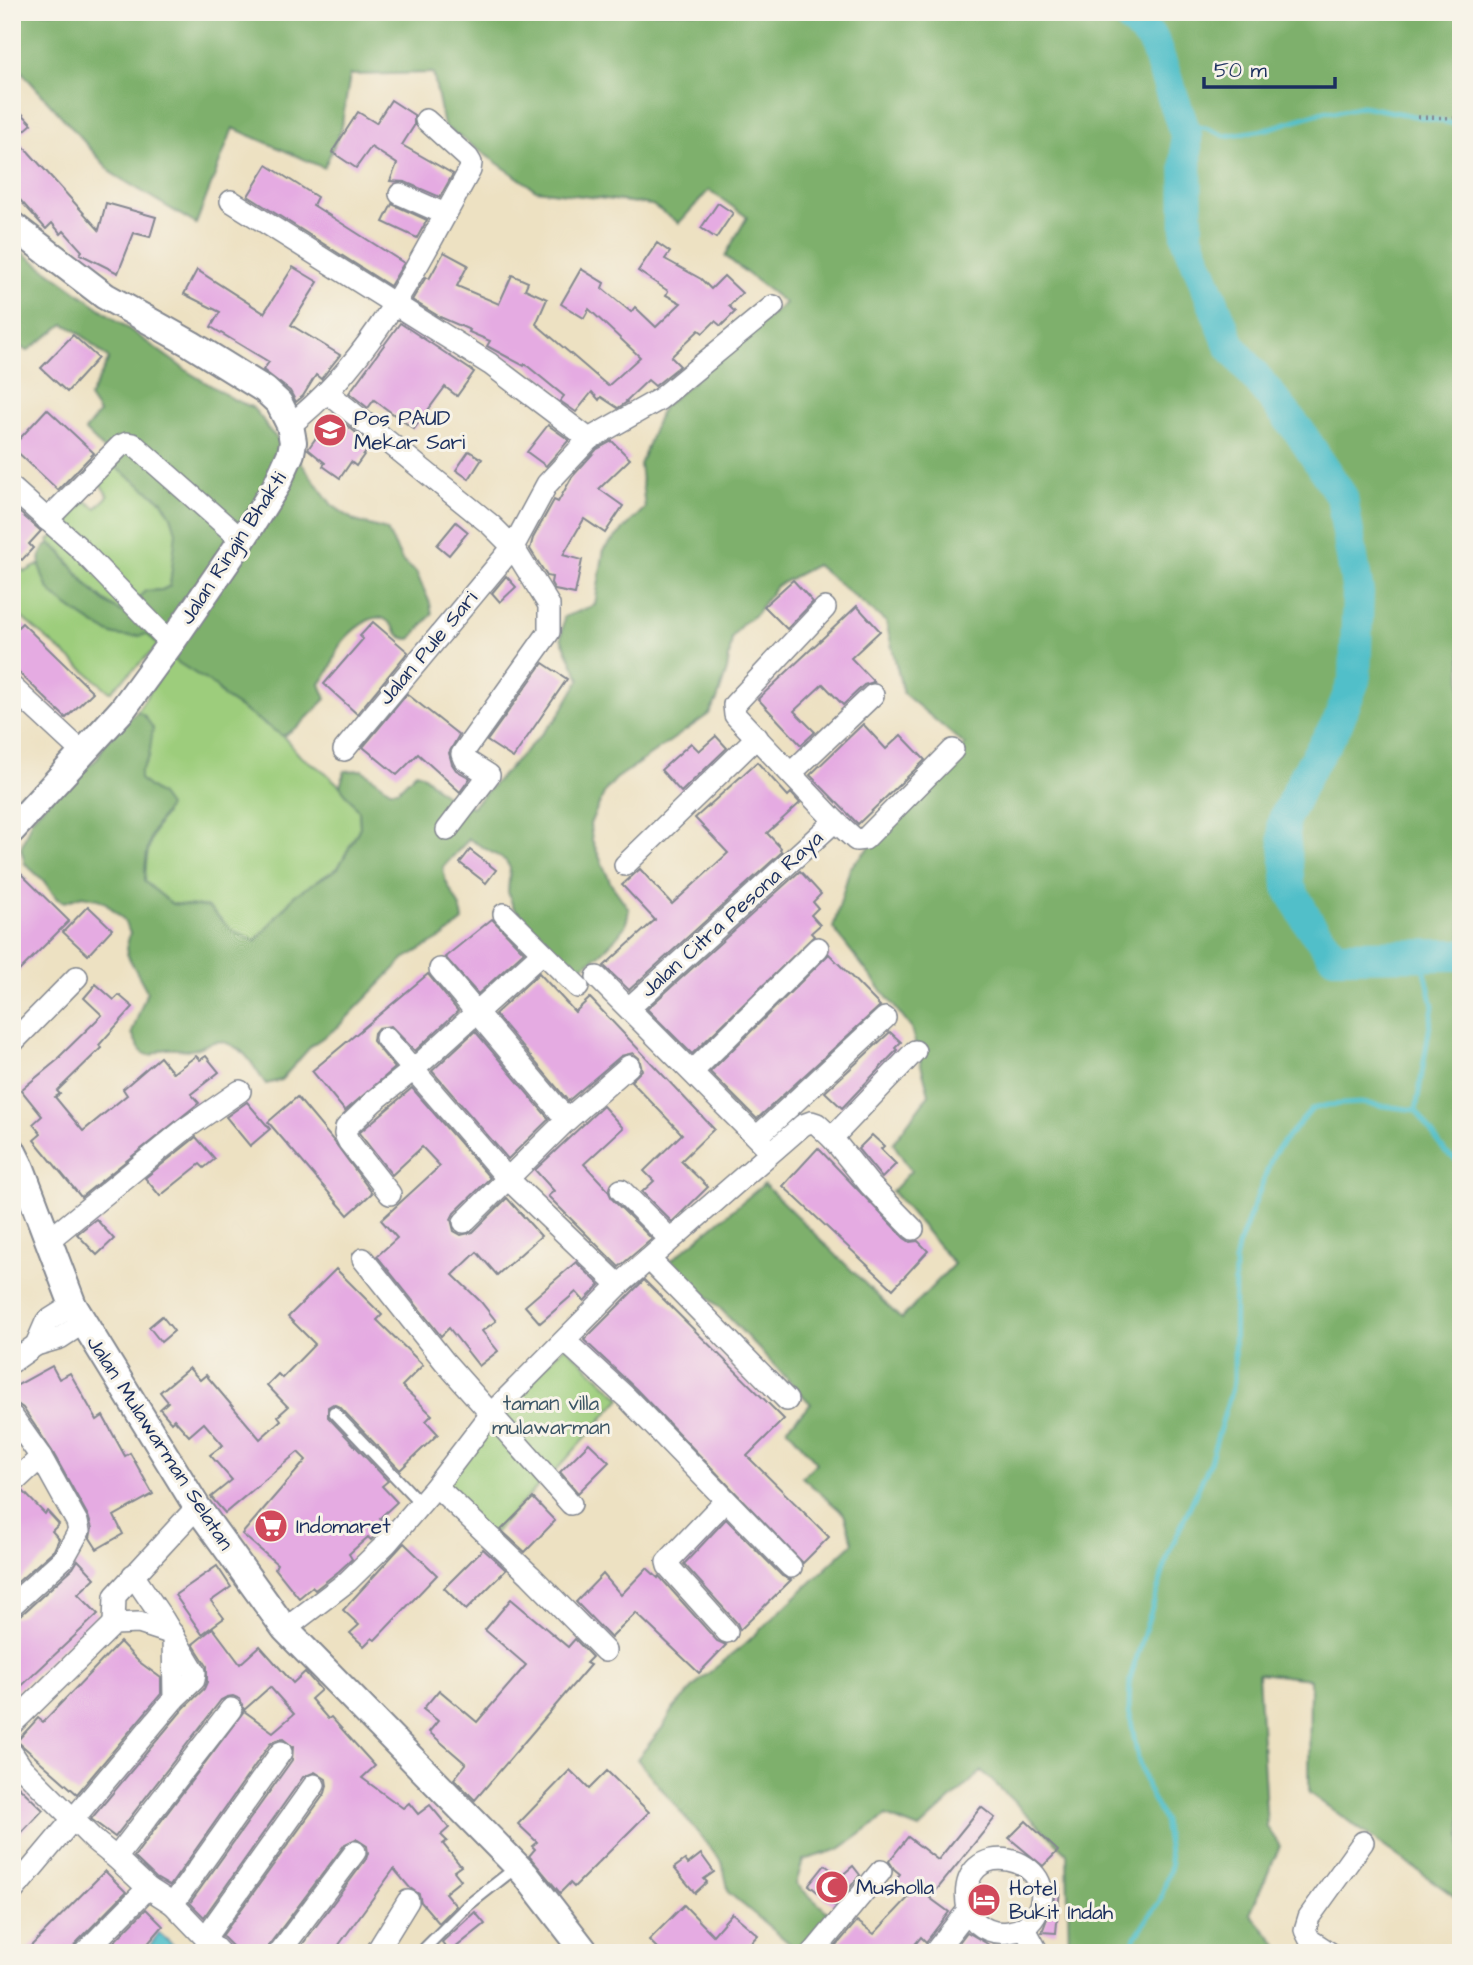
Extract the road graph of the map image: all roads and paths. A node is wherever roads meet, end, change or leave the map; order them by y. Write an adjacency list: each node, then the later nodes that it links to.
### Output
1 (1418, 117): 2 (path)
2 (1461, 118)
3 (426, 120): 6 (street)
4 (400, 194): 6 (street)
5 (231, 201): 8 (street)
6 (445, 214): 8 (street)
7 (12, 225): 11 (street)
8 (393, 304): 10 (street); 12 (street)
9 (773, 306): 12 (street, Jalan Pule Sari)
10 (328, 393): 11 (street); 16 (street)
11 (290, 425): 15 (street, Jalan Ringin Bhakti)
12 (589, 439): 16 (street, Jalan Pule Sari)
13 (12, 488): 14 (street)
14 (47, 520): 15 (street); 18 (street)
15 (242, 540): 18 (street, Jalan Ringin Bhakti)
16 (513, 547): 22 (street, Jalan Pule Sari); 28 (street)
17 (825, 608): 21 (street, Jalan Citra Pesona Raya)
18 (171, 643): 24 (street, Jalan Ringin Bhakti)
19 (12, 687): 24 (street)
20 (873, 695): 25 (street)
21 (757, 737): 25 (street, Jalan Citra Pesona Raya); 29 (street)
22 (344, 750)
23 (953, 750): 26 (street, Jalan Citra Pesona Raya)
24 (83, 753): 27 (street, Jalan Ringin Bhakti)
25 (791, 773): 26 (street, Jalan Citra Pesona Raya)
26 (835, 821): 37 (street, Jalan Citra Pesona Raya)
27 (12, 830)
28 (447, 830)
29 (625, 865)
30 (504, 914): 32 (street)
31 (818, 948): 45 (street)
32 (542, 953): 36 (street); 38 (street)
33 (440, 969): 38 (street)
34 (77, 977): 41 (street)
35 (597, 977): 37 (street, Jalan Citra Pesona Raya)
36 (578, 987)
37 (629, 1008): 45 (street, Jalan Citra Pesona Raya)
38 (475, 1013): 44 (street); 47 (street)
39 (886, 1018): 49 (street)
40 (386, 1038): 44 (street)
41 (12, 1043)
42 (915, 1051): 48 (street)
43 (629, 1066): 47 (street)
44 (413, 1070): 51 (street); 53 (street)
45 (693, 1071): 49 (street, Jalan Citra Pesona Raya)
46 (240, 1091): 57 (street)
47 (567, 1120): 51 (street)
48 (832, 1138): 49 (street); 55 (street)
49 (764, 1144): 56 (street)
50 (12, 1150): 57 (street, Jalan Mulawarman Selatan)
51 (507, 1178): 54 (street); 60 (street)
52 (621, 1190): 56 (street)
53 (390, 1194)
54 (464, 1222)
55 (912, 1229)
56 (670, 1239): 59 (street)
57 (49, 1240): 61 (street, Jalan Mulawarman Selatan)
58 (363, 1259): 66 (street)
59 (649, 1259): 60 (street); 64 (street)
60 (619, 1285): 62 (street)
61 (78, 1314): 63 (street); 74 (street, Jalan Mulawarman Selatan)
62 (565, 1341): 66 (street); 71 (street)
63 (12, 1363)
64 (787, 1400)
65 (334, 1412): 72 (lane)
66 (491, 1414): 70 (street); 73 (street)
67 (12, 1416): 68 (street)
68 (41, 1458): 69 (street); 77 (street)
69 (12, 1484)
70 (436, 1486): 72 (street); 82 (street)
71 (724, 1501): 75 (street); 80 (street)
72 (421, 1504): 79 (street)
73 (571, 1504)
74 (197, 1507): 76 (street); 79 (street, Jalan Mulawarman Selatan)
75 (791, 1567)
76 (133, 1575): 78 (street); 81 (street)
77 (12, 1605)
78 (114, 1624): 81 (street); 84 (street)
79 (285, 1629): 92 (street, Jalan Mulawarman Selatan)
80 (727, 1632)
81 (173, 1634): 88 (street)
82 (605, 1651)
83 (231, 1709): 91 (street)
84 (12, 1724)
85 (281, 1752): 97 (street)
86 (16, 1766): 88 (street)
87 (314, 1785): 100 (street)
88 (74, 1820): 91 (street); 95 (street)
89 (1363, 1842): 109 (street)
90 (355, 1853): 103 (street)
91 (116, 1858): 94 (street)
92 (518, 1866): 101 (lane); 105 (street, Jalan Mulawarman Selatan)
93 (881, 1871): 106 (street)
94 (148, 1888): 97 (street); 102 (street)
95 (12, 1892)
96 (408, 1901): 104 (street)
97 (173, 1904): 100 (street)
98 (968, 1910): 99 (street); 99 (street); 107 (street)
99 (1024, 1927): 108 (street)
100 (213, 1945)
101 (425, 1948)
102 (84, 1953)
103 (279, 1953)
104 (376, 1953)
105 (586, 1953)
106 (813, 1953)
107 (934, 1953)
108 (1038, 1953)
109 (1330, 1953)

